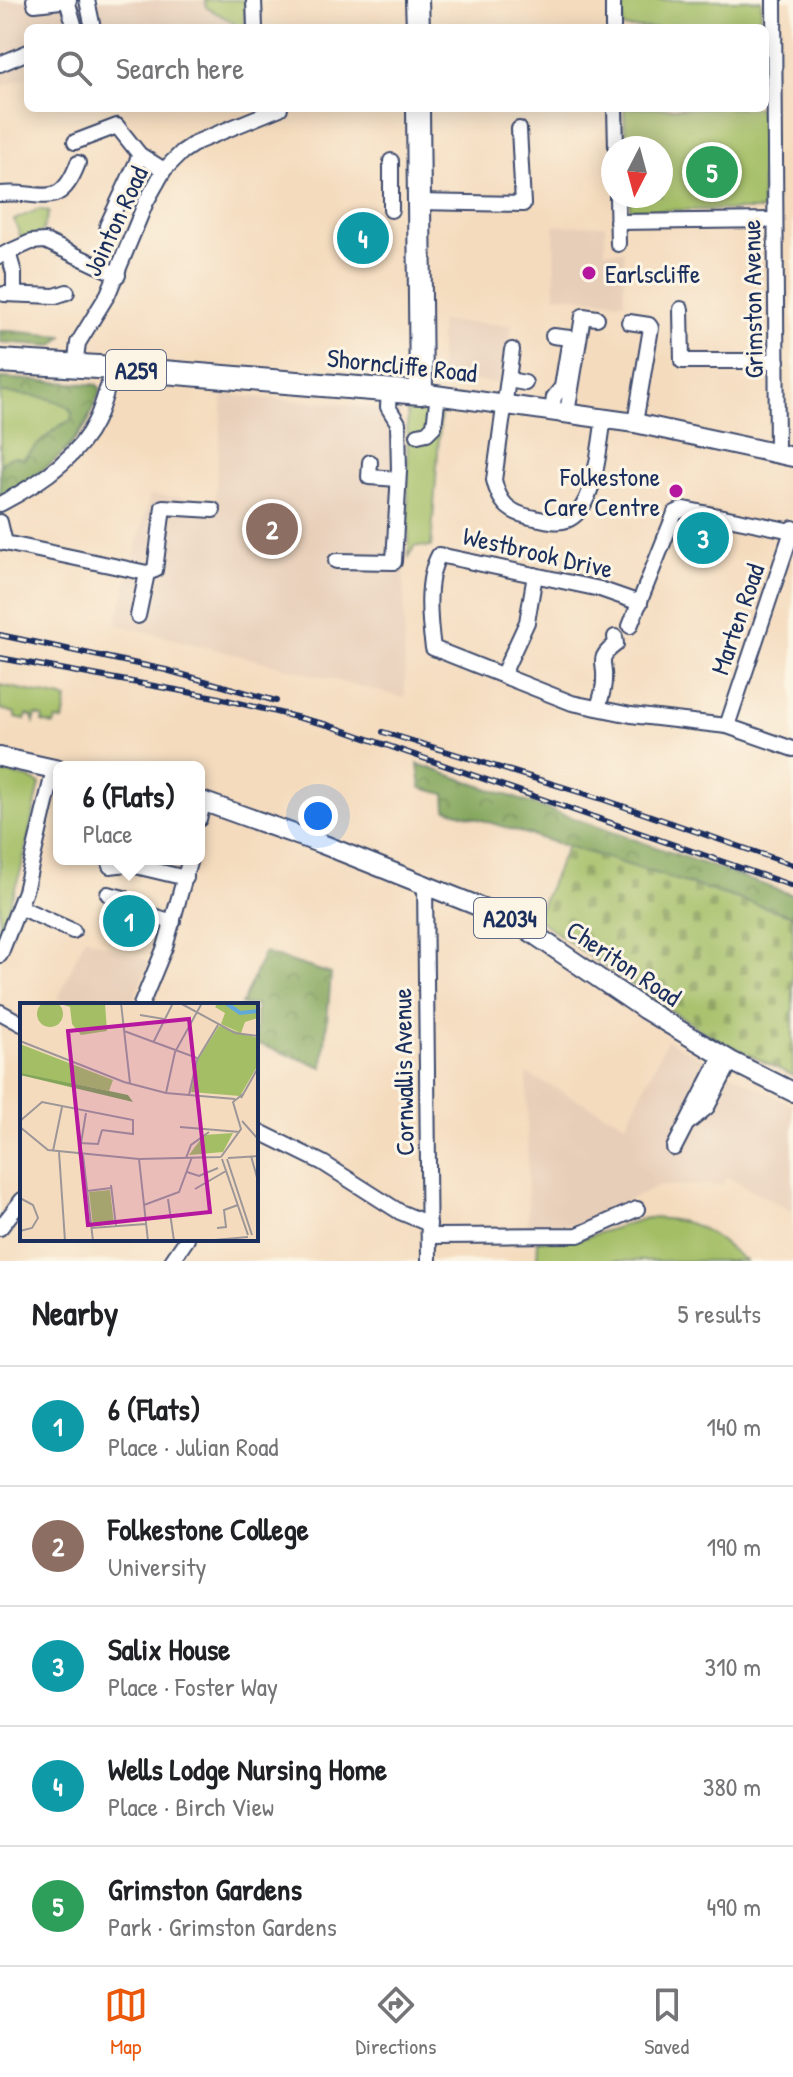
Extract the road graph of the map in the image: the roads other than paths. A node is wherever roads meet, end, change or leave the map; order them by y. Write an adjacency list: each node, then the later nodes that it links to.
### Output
1 (68, 0): 7 (street); 8 (street)
2 (87, 0): 9 (street)
3 (254, 0): 10 (street)
4 (417, 0): 11 (highway)
5 (613, 0): 12 (street)
6 (774, 0): 30 (street, Grimston Avenue)
7 (35, 2)
8 (74, 24)
9 (92, 24)
10 (255, 24)
11 (418, 24)
12 (613, 24)
13 (24, 54): 14 (street)
14 (0, 64)
15 (258, 112): 24 (street, Jointon Road)
16 (418, 112): 26 (highway)
17 (615, 112): 19 (street)
18 (519, 129): 26 (street)
19 (616, 136)
20 (75, 142): 21 (street)
21 (140, 155): 24 (street); 32 (street)
22 (391, 161): 25 (street)
23 (78, 163): 27 (street)
24 (164, 170): 35 (street, Jointon Road)
25 (391, 185): 26 (street); 29 (street)
26 (418, 193): 49 (highway)
27 (0, 194)
28 (617, 208): 31 (street)
29 (391, 210)
30 (774, 220): 31 (street); 43 (street, Grimston Avenue)
31 (617, 222): 33 (street)
32 (107, 226)
33 (618, 244)
34 (4, 254): 35 (street); 36 (street)
35 (118, 275): 44 (street, Jointon Road)
36 (67, 292)
37 (681, 309): 43 (street)
38 (597, 318): 51 (street)
39 (629, 322): 53 (street)
40 (553, 336): 51 (street)
41 (512, 350): 46 (street)
42 (0, 361): 44 (highway, Shorncliffe Road / A259)
43 (777, 361): 55 (street, Grimston Avenue)
44 (75, 367): 45 (highway, Shorncliffe Road / A259)
45 (114, 368): 48 (highway, Shorncliffe Road / A259); 58 (street)
46 (509, 380): 47 (street); 50 (street)
47 (525, 383)
48 (389, 389): 49 (highway, Shorncliffe Road / A259); 57 (street)
49 (429, 394): 50 (main road, Shorncliffe Road); 54 (street)
50 (505, 404): 51 (main road, Shorncliffe Road); 52 (street)
51 (560, 412): 52 (main road, Shorncliffe Road)
52 (604, 418): 53 (main road, Shorncliffe Road)
53 (635, 423): 55 (main road, Shorncliffe Road)
54 (418, 435)
55 (785, 456)
56 (370, 462): 57 (street)
57 (398, 479): 63 (street)
58 (0, 504)
59 (213, 510): 64 (street)
60 (0, 522): 62 (street)
61 (793, 530): 66 (street); 72 (street, Marten Road)
62 (3, 543): 64 (street)
63 (336, 561)
64 (147, 573): 67 (street)
65 (535, 575): 66 (street, Westbrook Drive); 70 (street); 70 (street, Westbrook Drive)
66 (640, 603): 68 (street)
67 (138, 616)
68 (630, 626)
69 (615, 637): 71 (street)
70 (503, 674): 71 (street, Westbrook Drive)
71 (598, 708): 72 (street, Westbrook Drive)
72 (727, 726): 73 (street, Westbrook Drive)
73 (793, 749)
74 (0, 757): 75 (main road)
75 (53, 768)
76 (53, 780): 85 (street)
77 (205, 808): 83 (main road, Cheriton Road / A2034)
78 (118, 865): 81 (street)
79 (131, 865): 82 (street)
80 (189, 865): 82 (street)
81 (110, 866)
82 (186, 878): 86 (street)
83 (425, 883): 92 (main road, Cheriton Road / A2034); 99 (street, Cornwallis Avenue)
84 (108, 894): 86 (street)
85 (19, 907): 87 (street); 88 (street)
86 (173, 922): 89 (street)
87 (73, 931)
88 (0, 955)
89 (142, 1003)
90 (0, 1012): 91 (street)
91 (20, 1023)
92 (727, 1058): 93 (main road, Cheriton Road / A2034); 95 (street)
93 (793, 1092)
94 (258, 1131): 99 (street)
95 (674, 1148)
96 (20, 1203): 98 (street)
97 (637, 1209): 99 (street)
98 (0, 1228)
99 (429, 1230): 102 (street, Cornwallis Avenue)
100 (186, 1241): 101 (street)
101 (172, 1261)
102 (429, 1261)

